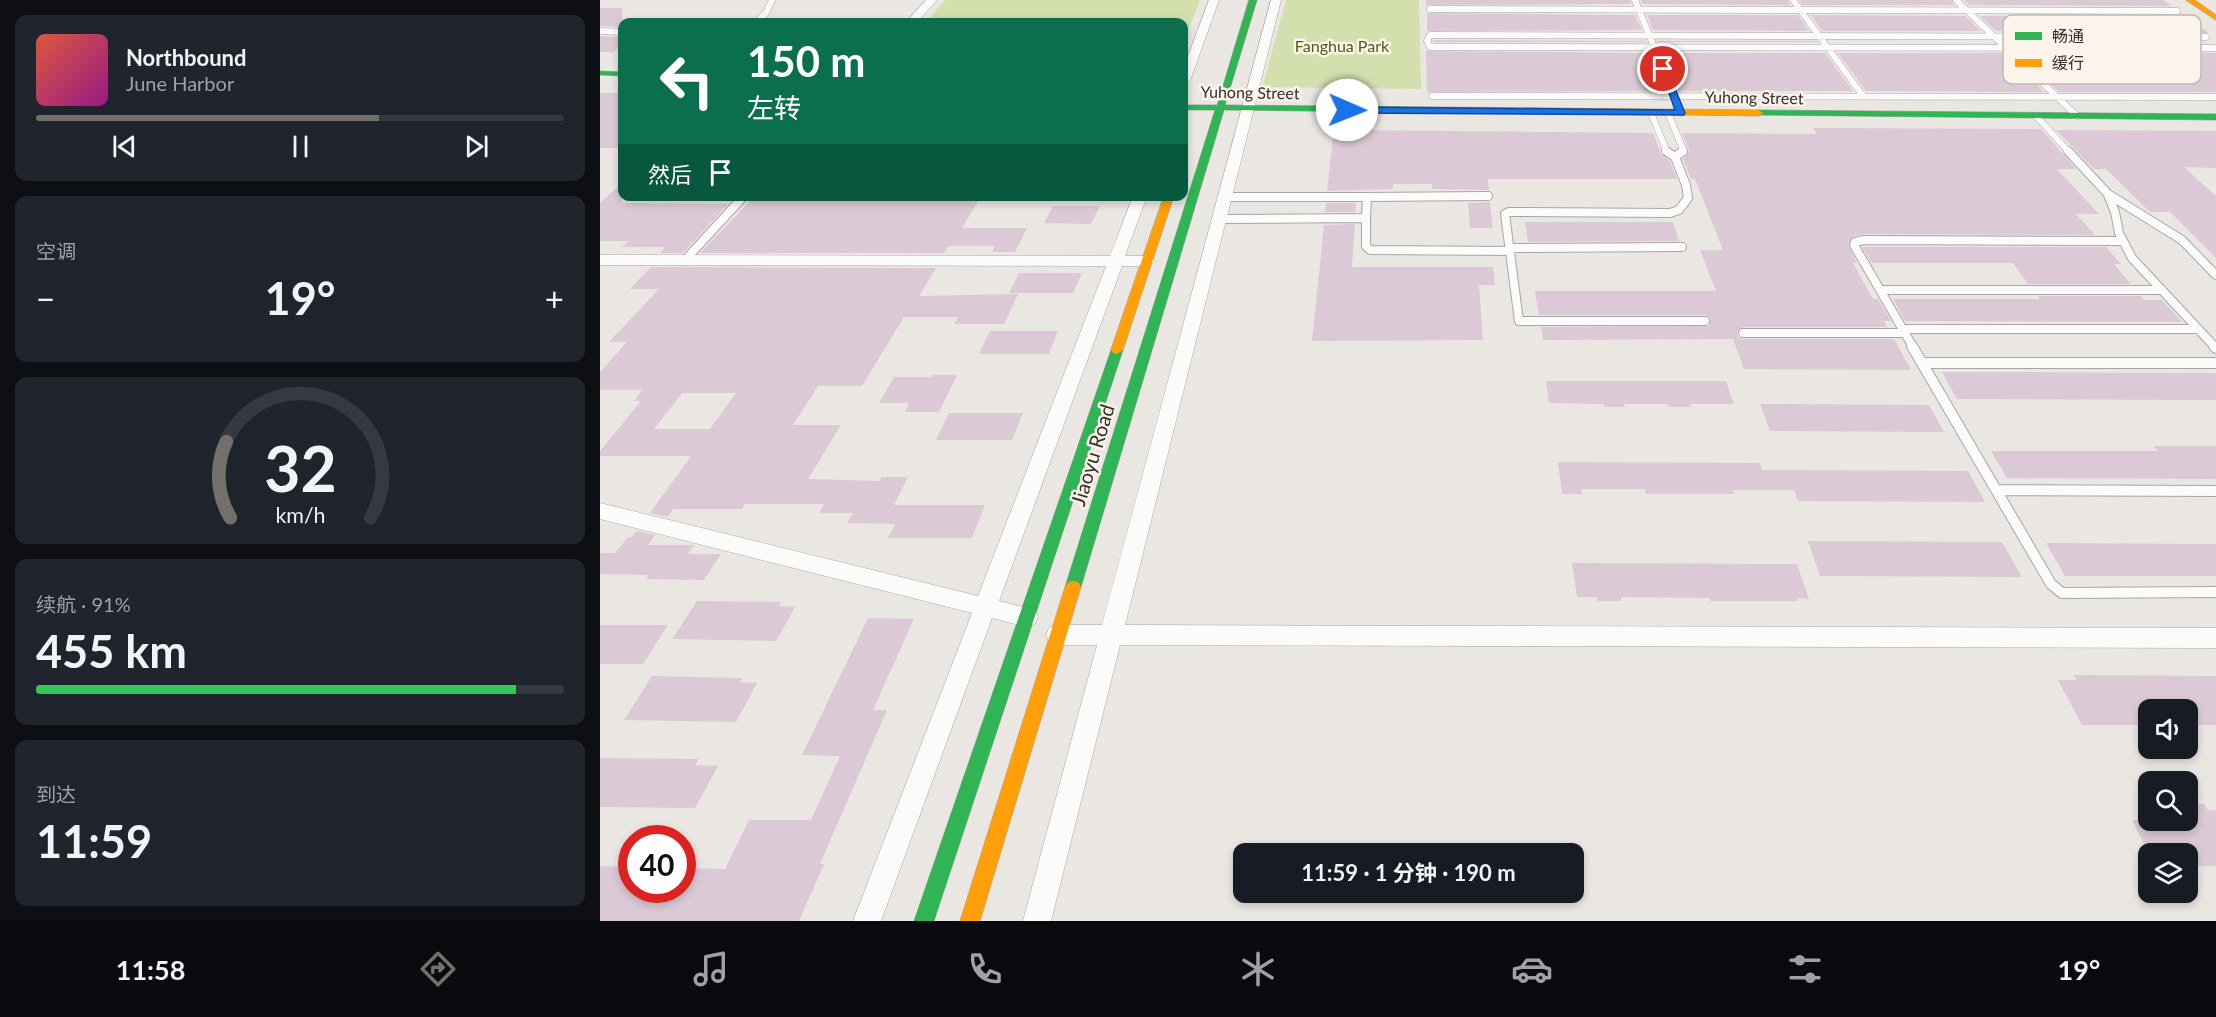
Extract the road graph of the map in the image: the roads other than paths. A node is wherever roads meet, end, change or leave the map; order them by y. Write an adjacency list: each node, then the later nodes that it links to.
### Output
1 (772, 0): 15 (lane)
2 (932, 0): 16 (street)
3 (1214, 0): 30 (street)
4 (1253, 0): 40 (main road, Jiaoyu Road)
5 (1276, 0): 41 (street)
6 (1635, 0): 11 (lane)
7 (1793, 0): 12 (lane)
8 (1956, 0): 13 (lane)
9 (2190, 0): 17 (main road)
10 (1430, 9): 11 (lane)
11 (1639, 10): 12 (lane); 20 (lane)
12 (1801, 10): 13 (lane); 21 (lane)
13 (1966, 10): 14 (lane); 22 (lane)
14 (2177, 10)
15 (760, 18)
16 (915, 18)
17 (2216, 18)
18 (602, 31): 19 (lane)
19 (618, 32)
20 (1649, 35): 21 (lane); 27 (lane); 27 (lane)
21 (1819, 36): 22 (lane); 28 (lane)
22 (1993, 36): 23 (lane); 26 (lane)
23 (2003, 36)
24 (2201, 37): 25 (lane)
25 (2206, 37)
26 (2003, 45)
27 (1654, 47): 28 (lane); 35 (lane)
28 (1828, 48): 29 (lane); 36 (lane)
29 (2003, 48)
30 (1188, 70)
31 (600, 73): 32 (main road)
32 (618, 74)
33 (2043, 84): 37 (lane)
34 (1432, 96): 35 (lane)
35 (1674, 96): 36 (lane); 43 (lane)
36 (1863, 96): 37 (lane)
37 (2057, 97): 38 (lane); 45 (lane)
38 (2216, 97)
39 (1188, 107): 40 (main road, Yuhong Street)
40 (1219, 108): 41 (main road, Yuhong Street); 80 (main road, Jiaoyu Road)
41 (1248, 109): 42 (main road, Yuhong Street); 51 (street)
42 (1651, 113): 43 (main road, Yuhong Street); 47 (lane)
43 (1674, 113): 44 (main road, Yuhong Street); 47 (lane)
44 (2036, 116): 45 (main road, Yuhong Street); 48 (lane)
45 (2077, 116): 46 (main road, Yuhong Street)
46 (2216, 117)
47 (1675, 157): 59 (lane)
48 (2108, 194): 57 (lane); 64 (lane)
49 (1488, 196): 50 (lane)
50 (1367, 197): 51 (lane); 56 (lane)
51 (1225, 198): 55 (street)
52 (739, 201): 61 (lane)
53 (1138, 201): 62 (street)
54 (1168, 201): 63 (main road, Jiaoyu Road)
55 (1219, 219): 56 (lane); 81 (street)
56 (1366, 219): 59 (lane)
57 (2123, 241): 65 (lane); 66 (lane)
58 (1682, 247): 59 (lane)
59 (1510, 250): 67 (lane)
60 (600, 260): 61 (street)
61 (685, 260): 62 (street)
62 (1115, 261): 63 (street); 78 (street)
63 (1148, 261): 79 (main road, Jiaoyu Road)
64 (2216, 275)
65 (1880, 290): 66 (lane); 69 (lane)
66 (2162, 290): 68 (lane)
67 (1705, 321)
68 (2198, 329): 69 (lane); 71 (lane)
69 (1904, 331): 70 (lane); 72 (lane)
70 (1743, 333)
71 (2216, 348)
72 (1923, 363): 73 (lane); 74 (lane)
73 (2216, 363)
74 (1997, 490): 75 (lane); 77 (lane)
75 (2216, 491)
76 (600, 511): 78 (street)
77 (2216, 592)
78 (985, 606): 79 (street); 83 (street)
79 (1027, 617): 84 (main road, Jiaoyu Road)
80 (1057, 635): 81 (street); 85 (main road, Jiaoyu Road)
81 (1111, 635): 82 (street); 86 (street)
82 (2216, 638)
83 (867, 921)
84 (924, 921)
85 (969, 921)
86 (1037, 921)

